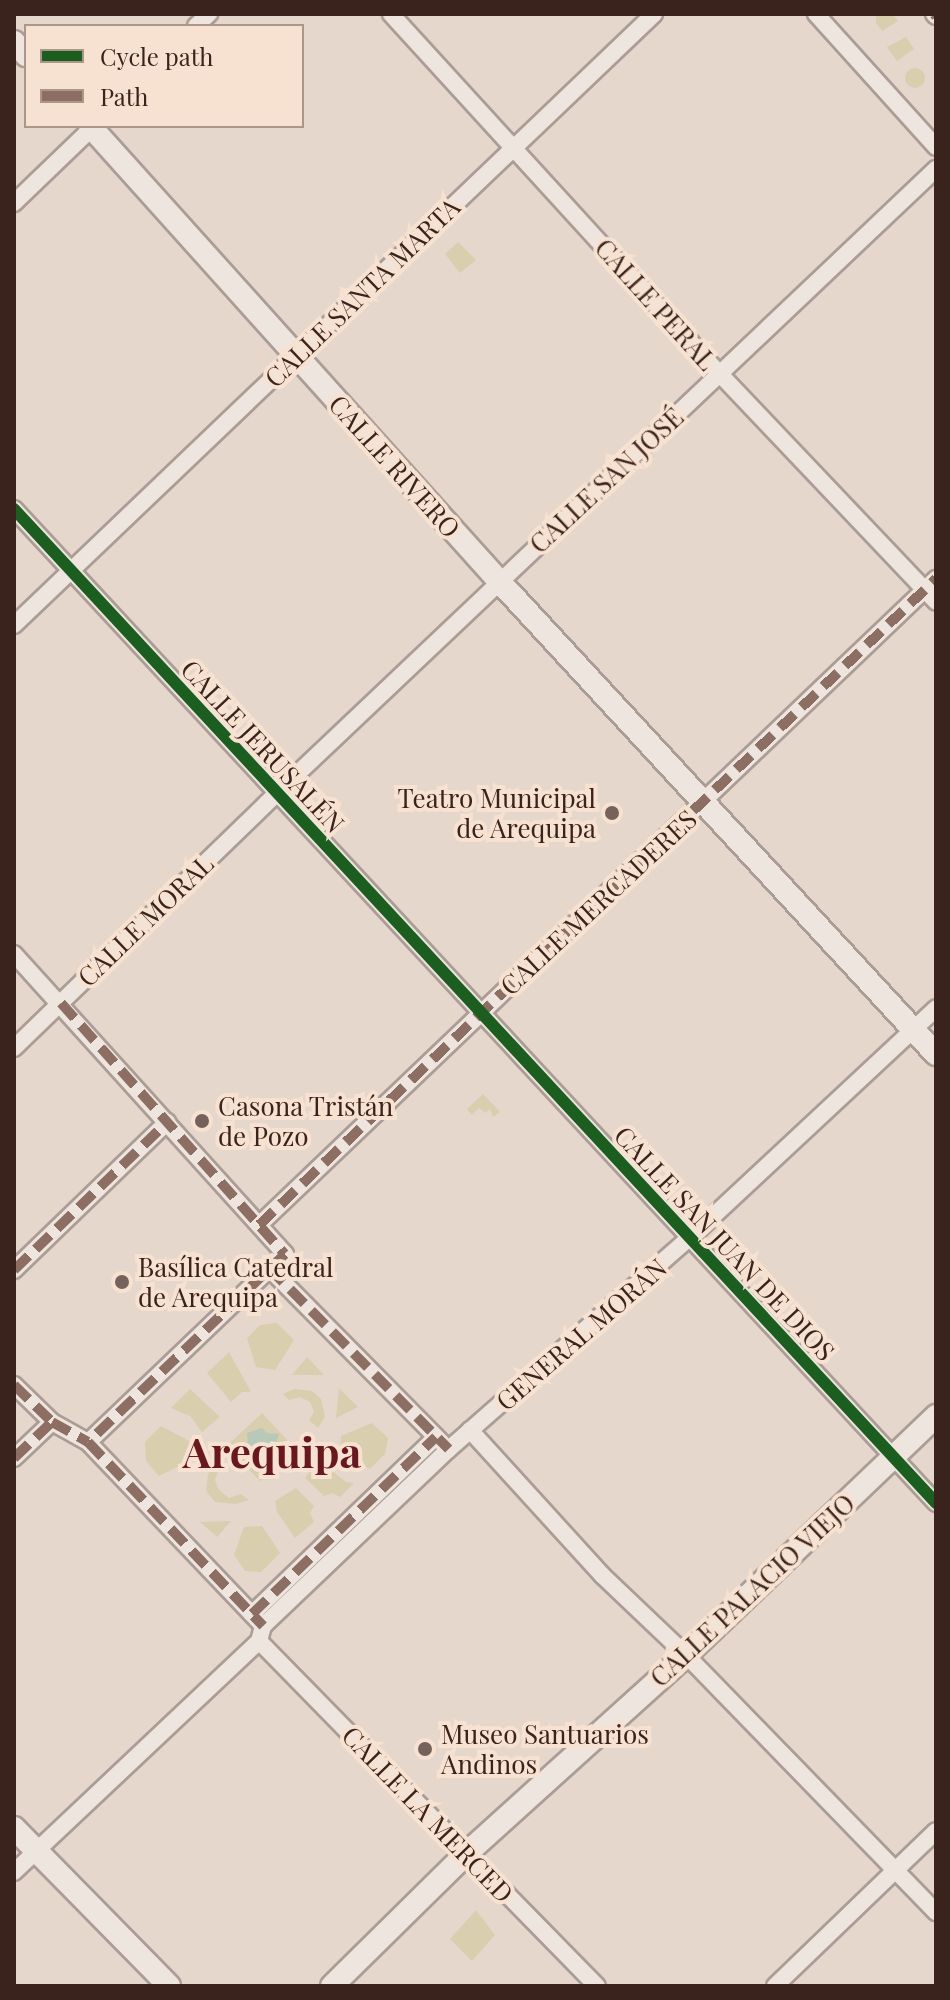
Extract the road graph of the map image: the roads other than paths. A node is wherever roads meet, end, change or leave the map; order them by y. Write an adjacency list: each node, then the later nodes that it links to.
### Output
1 (391, 14): 7 (street, CALLE PERAL)
2 (654, 14): 7 (street, CALLE SANTA MARTA)
3 (816, 14): 6 (street)
4 (91, 128): 9 (street)
5 (93, 128): 10 (street, CALLE RIVERO)
6 (934, 141)
7 (512, 147): 10 (street, CALLE SANTA MARTA); 11 (street, CALLE PERAL)
8 (936, 169): 11 (street, CALLE SAN JOSÉ)
9 (14, 203)
10 (296, 356): 13 (street, CALLE SANTA MARTA); 14 (street, CALLE RIVERO)
11 (719, 373): 14 (street, CALLE SAN JOSÉ); 15 (street, CALLE PERAL)
12 (14, 509): 13 (street, CALLE JERUSALÉN)
13 (71, 571): 16 (street, CALLE SANTA MARTA); 17 (street, CALLE JERUSALÉN)
14 (499, 581): 17 (street, CALLE SAN JOSÉ); 18 (street, CALLE RIVERO)
15 (932, 590): 18 (street, CALLE MERCADERES)
16 (14, 625)
17 (277, 793): 20 (street, CALLE MORAL); 22 (street, CALLE JERUSALÉN)
18 (703, 803): 22 (street, CALLE MERCADERES); 23 (street, CALLE RIVERO)
19 (14, 954): 20 (street)
20 (61, 1003): 24 (street, CALLE MORAL); 26 (street)
21 (936, 1008): 23 (street, GENERAL MORÁN)
22 (481, 1013): 27 (street, CALLE MERCADERES); 28 (street, CALLE SAN JUAN DE DIOS)
23 (913, 1029): 25 (street, CALLE RIVERO); 28 (street, GENERAL MORÁN)
24 (14, 1048)
25 (936, 1054)
26 (167, 1122): 27 (street); 30 (street)
27 (259, 1225): 29 (street)
28 (690, 1237): 34 (street, GENERAL MORÁN); 38 (street, CALLE SAN JUAN DE DIOS)
29 (269, 1268): 35 (street); 36 (street)
30 (14, 1270)
31 (14, 1385): 33 (street, CALLE LA MERCED)
32 (936, 1416): 38 (street, CALLE PALACIO VIEJO)
33 (52, 1422): 36 (street, CALLE LA MERCED); 39 (street)
34 (470, 1430): 37 (street, GENERAL MORÁN); 42 (street)
35 (436, 1437): 37 (street); 41 (street)
36 (88, 1442): 41 (street, CALLE LA MERCED)
37 (449, 1449): 41 (street, GENERAL MORÁN)
38 (892, 1457): 40 (street, CALLE SAN JUAN DE DIOS); 42 (street, CALLE PALACIO VIEJO)
39 (14, 1458)
40 (936, 1503)
41 (258, 1627): 45 (street); 46 (street, CALLE LA MERCED)
42 (686, 1655): 46 (street, CALLE PALACIO VIEJO); 47 (street)
43 (14, 1828): 45 (street)
44 (936, 1831): 47 (street)
45 (36, 1851): 48 (street); 50 (street)
46 (467, 1853): 51 (street, CALLE PALACIO VIEJO); 52 (street, CALLE LA MERCED)
47 (895, 1869): 49 (street); 53 (street)
48 (14, 1872)
49 (936, 1912)
50 (169, 1986)
51 (332, 1986)
52 (597, 1986)
53 (775, 1986)

